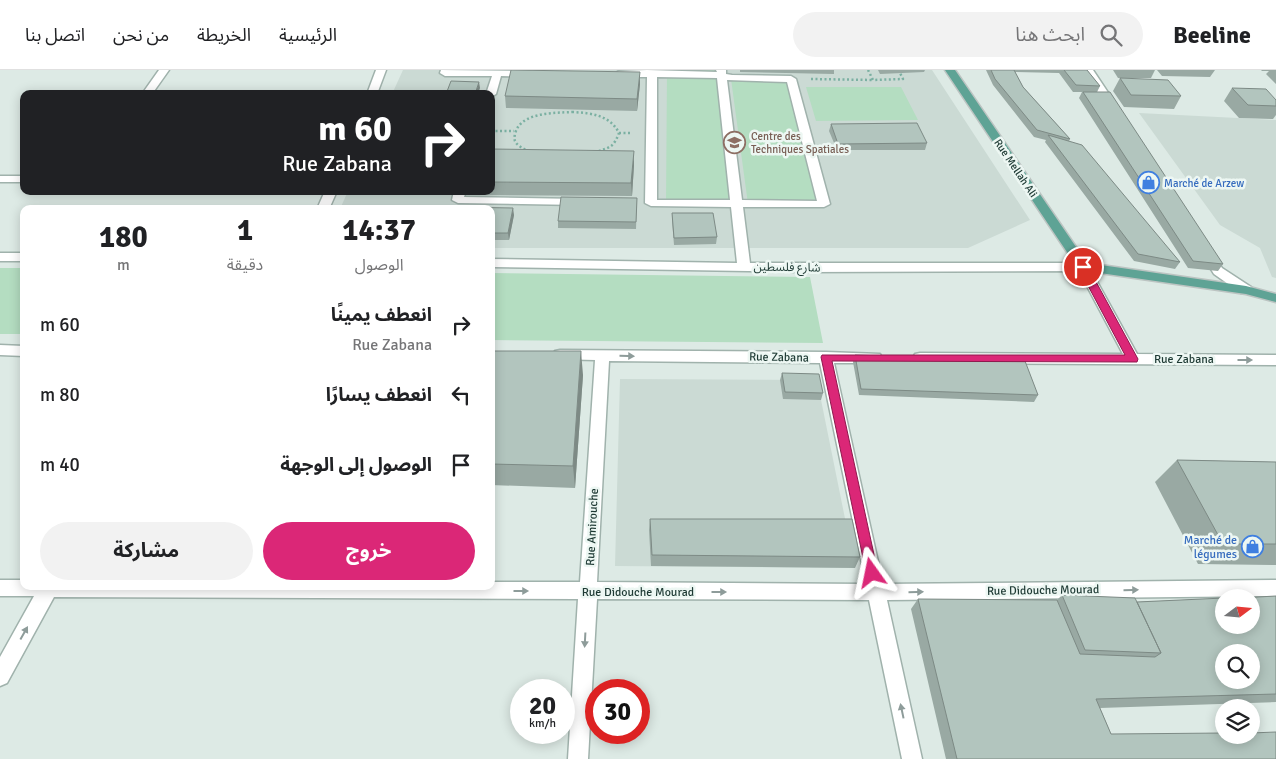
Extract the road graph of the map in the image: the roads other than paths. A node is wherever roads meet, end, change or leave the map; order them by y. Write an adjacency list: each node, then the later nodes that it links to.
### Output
1 (164, 70): 11 (street)
2 (381, 70): 12 (street)
3 (446, 70): 8 (street)
4 (950, 70): 25 (main road, Rue Mellah Ali)
5 (1088, 70): 14 (street)
6 (652, 72): 7 (street); 10 (street); 19 (street)
7 (721, 73): 19 (street); 19 (street)
8 (497, 74): 9 (street); 13 (street)
9 (544, 74)
10 (608, 74)
11 (150, 90)
12 (374, 90)
13 (492, 90)
14 (1122, 122)
15 (20, 178): 16 (street)
16 (0, 179)
17 (459, 195): 18 (street)
18 (593, 202)
19 (738, 205): 24 (street)
20 (1202, 246): 26 (street)
21 (0, 257): 22 (street)
22 (20, 257)
23 (495, 263): 24 (street, شارع فلسطين)
24 (744, 266): 25 (street, شارع فلسطين)
25 (1083, 267): 26 (main road); 35 (street)
26 (1246, 290): 27 (main road)
27 (1276, 298)
28 (0, 350): 29 (street)
29 (20, 351)
30 (547, 355): 31 (street, Rue Zabana)
31 (602, 355): 32 (street, Rue Zabana, one-way to 32); 42 (street, Rue Amirouche)
32 (826, 357): 33 (street, Rue Zabana); 43 (street)
33 (886, 358)
34 (905, 358): 35 (street, Rue Zabana)
35 (1133, 359): 36 (street, Rue Zabana, one-way to 36)
36 (1276, 360)
37 (0, 588): 38 (street, Rue Didouche Mourad)
38 (20, 588)
39 (1276, 588): 43 (street, Rue Didouche Mourad, one-way to 39)
40 (48, 590): 44 (street, one-way to 40)
41 (318, 590): 42 (street, Rue Didouche Mourad, one-way to 42)
42 (588, 592): 43 (street, Rue Didouche Mourad, one-way to 43); 45 (street, Rue Amirouche, one-way to 45)
43 (876, 592): 46 (street, one-way to 43)
44 (0, 676)
45 (578, 759)
46 (912, 759)

